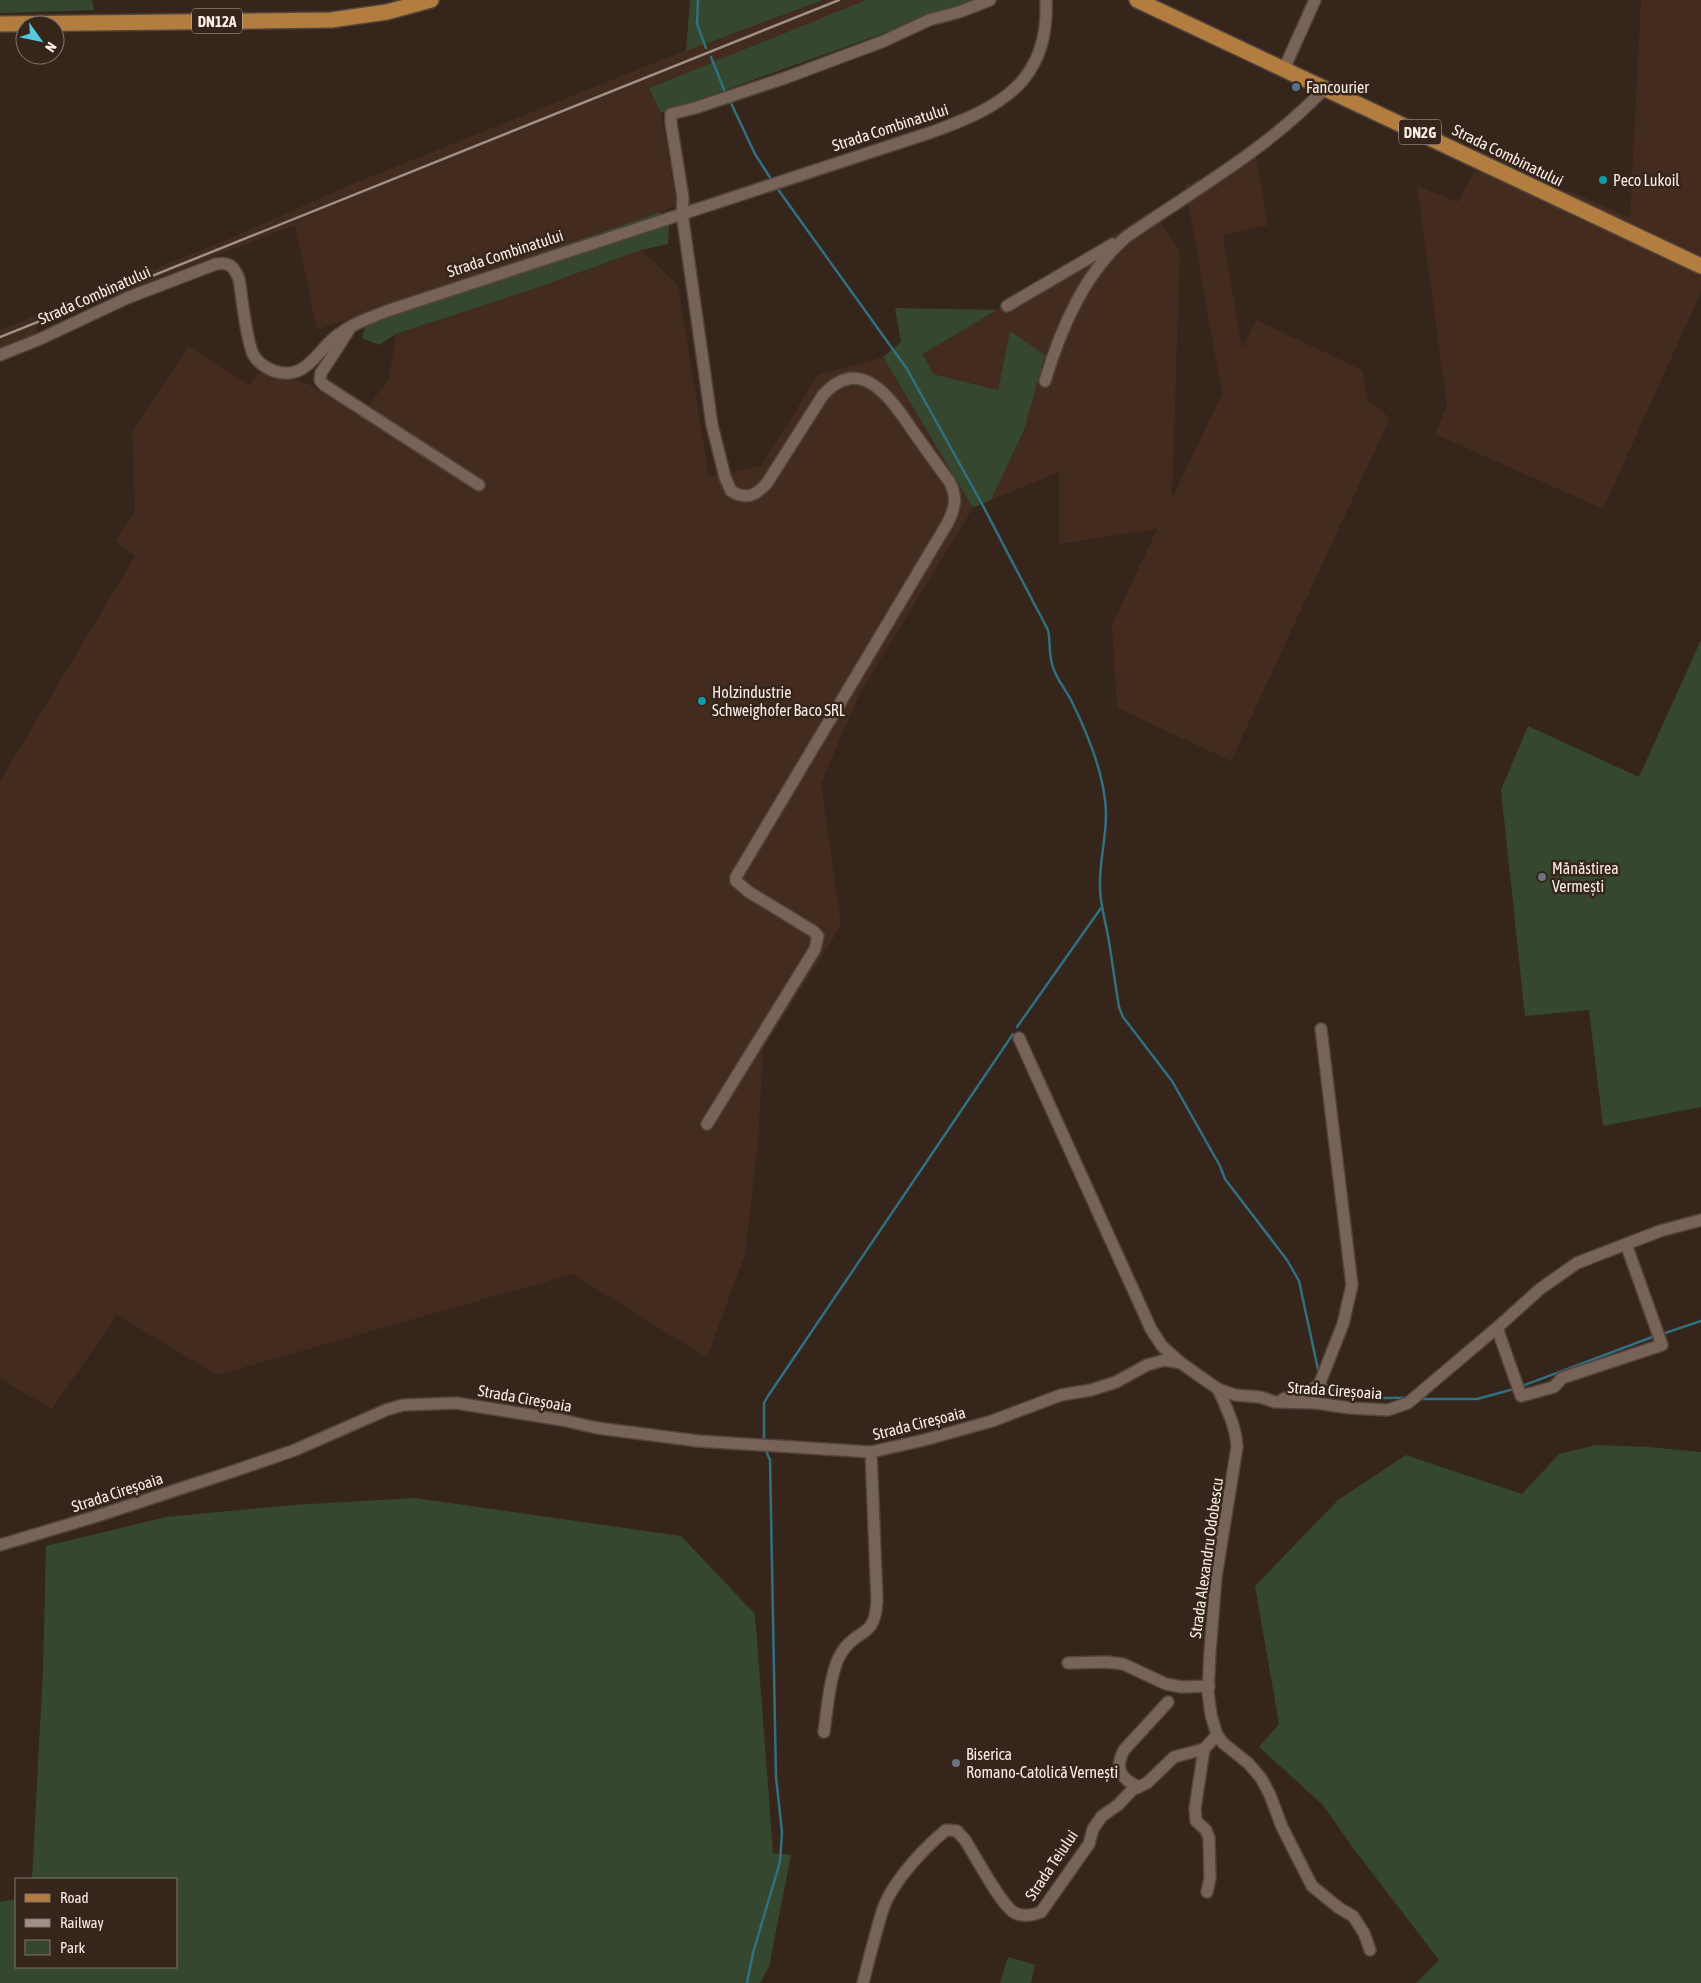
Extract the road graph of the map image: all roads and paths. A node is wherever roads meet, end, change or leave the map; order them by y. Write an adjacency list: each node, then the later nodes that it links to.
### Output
1 (431, 0): 6 (main road, DN12A)
2 (990, 0): 9 (street)
3 (1137, 0): 7 (main road, Strada Combinatului / DN2G)
4 (1315, 0): 7 (street)
5 (1048, 3): 9 (street, Strada Combinatului)
6 (0, 24)
7 (1284, 69): 8 (main road, Strada Combinatului / DN2G)
8 (1324, 88): 10 (street); 11 (main road, Strada Combinatului / DN2G)
9 (682, 213): 13 (street, Strada Combinatului); 19 (street)
10 (1126, 237): 12 (street); 15 (street)
11 (1701, 266)
12 (1007, 306)
13 (352, 325): 14 (street, Strada Combinatului); 16 (street)
14 (0, 355)
15 (1045, 380)
16 (479, 485)
17 (1321, 1029): 25 (street)
18 (1019, 1038): 23 (street)
19 (707, 1124)
20 (1701, 1220): 21 (street, Strada Cireșoaia)
21 (1626, 1244): 22 (street, Strada Cireșoaia); 22 (street)
22 (1497, 1328): 25 (street, Strada Cireșoaia)
23 (1181, 1363): 24 (street, Strada Cireșoaia); 26 (street, Strada Cireșoaia)
24 (1218, 1389): 25 (street, Strada Cireșoaia); 29 (street, Strada Alexandru Odobescu)
25 (1275, 1402)
26 (872, 1452): 27 (street, Strada Cireșoaia); 31 (street)
27 (0, 1545)
28 (1068, 1663): 29 (street)
29 (1208, 1686): 32 (street, Strada Alexandru Odobescu)
30 (1168, 1702): 34 (street)
31 (824, 1732)
32 (1217, 1735): 33 (street, Strada Teiului); 36 (street)
33 (1204, 1748): 34 (street, Strada Teiului); 35 (street)
34 (1139, 1787): 37 (street, Strada Teiului)
35 (1207, 1892)
36 (1370, 1950)
37 (863, 1983)

